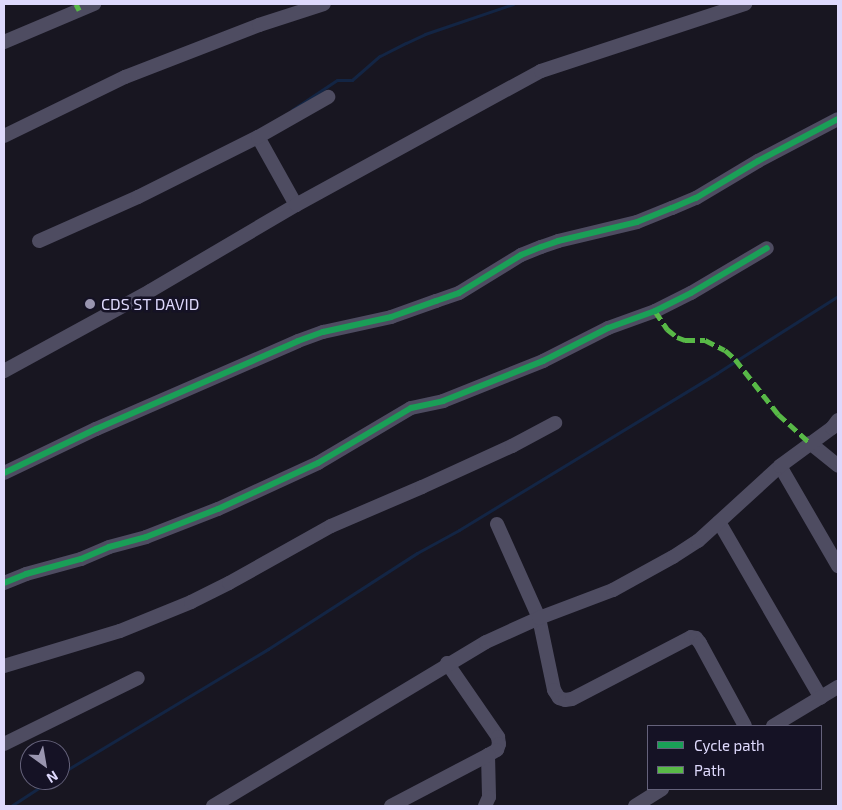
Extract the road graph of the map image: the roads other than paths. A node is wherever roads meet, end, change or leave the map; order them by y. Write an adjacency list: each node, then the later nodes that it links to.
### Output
1 (94, 4): 4 (street)
2 (324, 4): 7 (street)
3 (745, 4): 9 (street)
4 (4, 42)
5 (328, 97): 8 (street)
6 (838, 119): 18 (street)
7 (4, 136)
8 (258, 137): 9 (street); 10 (street)
9 (296, 204): 12 (street)
10 (39, 241)
11 (767, 248): 22 (street)
12 (4, 371)
13 (838, 420): 15 (street)
14 (555, 423): 25 (street)
15 (810, 443): 16 (street); 17 (street)
16 (780, 466): 19 (street); 21 (street)
17 (838, 466)
18 (4, 473)
19 (719, 522): 23 (street); 28 (street)
20 (497, 524): 23 (street)
21 (838, 566)
22 (4, 583)
23 (539, 618): 24 (street); 29 (street)
24 (447, 663): 32 (street); 34 (street)
25 (4, 666)
26 (138, 678): 31 (street)
27 (838, 687): 28 (street)
28 (821, 698): 30 (street)
29 (744, 725)
30 (775, 725)
31 (4, 744)
32 (488, 755): 35 (street); 36 (street)
33 (660, 790): 37 (street)
34 (213, 806)
35 (392, 806)
36 (485, 806)
37 (635, 806)

